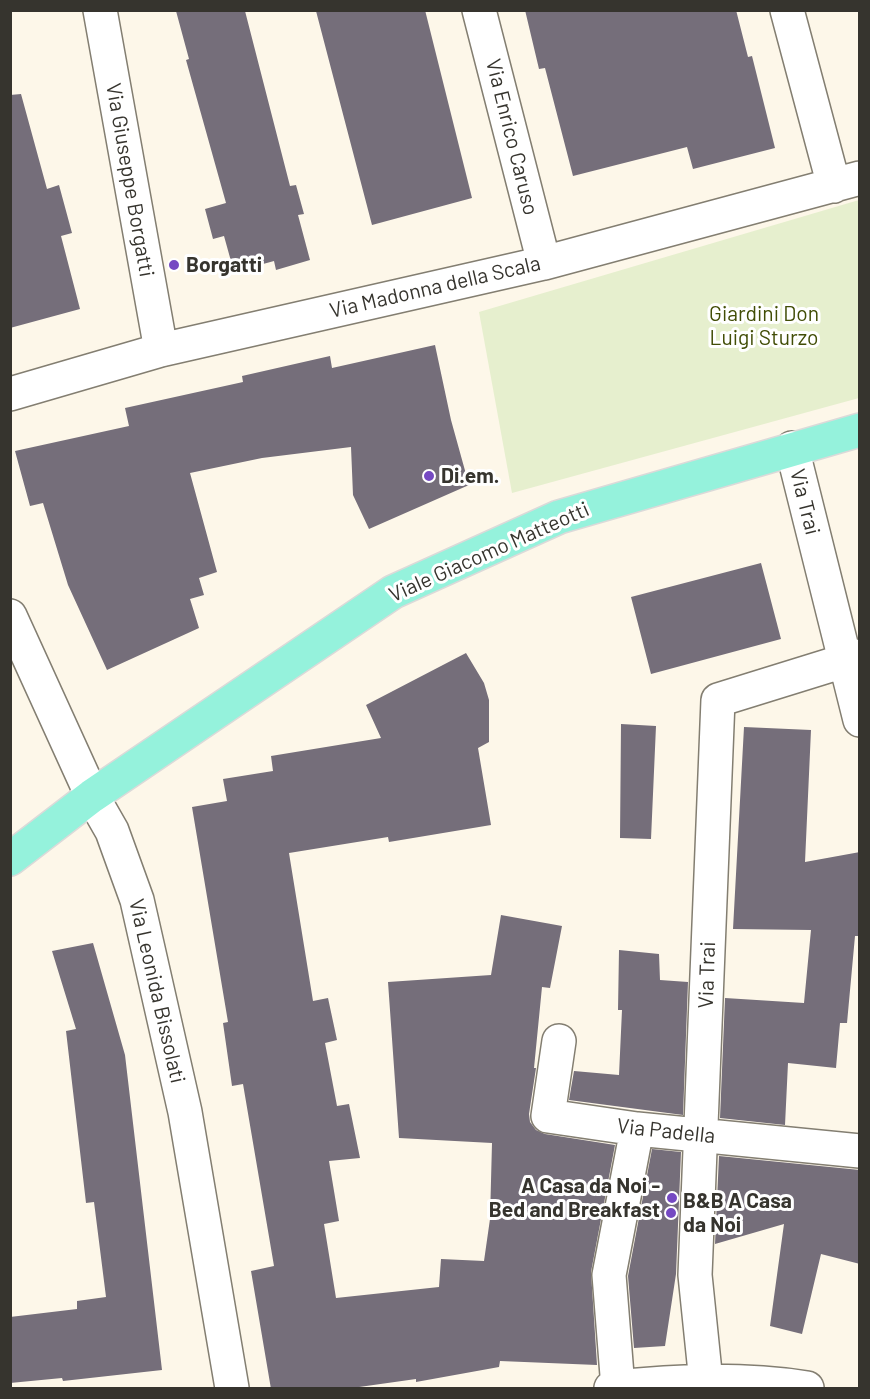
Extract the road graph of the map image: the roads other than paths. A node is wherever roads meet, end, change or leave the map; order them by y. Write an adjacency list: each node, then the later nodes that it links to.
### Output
1 (100, 10): 6 (street, Via Giuseppe Borgatti)
2 (479, 10): 5 (street, Via Enrico Caruso)
3 (787, 10): 4 (street)
4 (847, 182): 5 (street, Via Madonna della Scala)
5 (544, 263): 6 (street, Via Madonna della Scala)
6 (161, 350): 7 (street, Via Madonna della Scala)
7 (10, 394)
8 (859, 433): 9 (main road, Viale Giacomo Matteotti)
9 (792, 448): 11 (street, Via Trai); 13 (main road, Viale Giacomo Matteotti)
10 (10, 616): 13 (street, Via Leonida Bissolati)
11 (852, 658): 12 (street, Via Trai); 17 (street, Via Trai)
12 (860, 720)
13 (92, 796): 14 (main road, Viale Giacomo Matteotti); 21 (street, Via Leonida Bissolati)
14 (10, 860)
15 (559, 1041): 16 (street, Via Padella)
16 (637, 1129): 17 (street, Via Padella); 20 (street)
17 (700, 1136): 18 (street, Via Padella); 19 (street, Via Trai)
18 (860, 1150)
19 (706, 1382): 20 (street); 22 (street)
20 (615, 1388)
21 (232, 1389)
22 (807, 1389)

